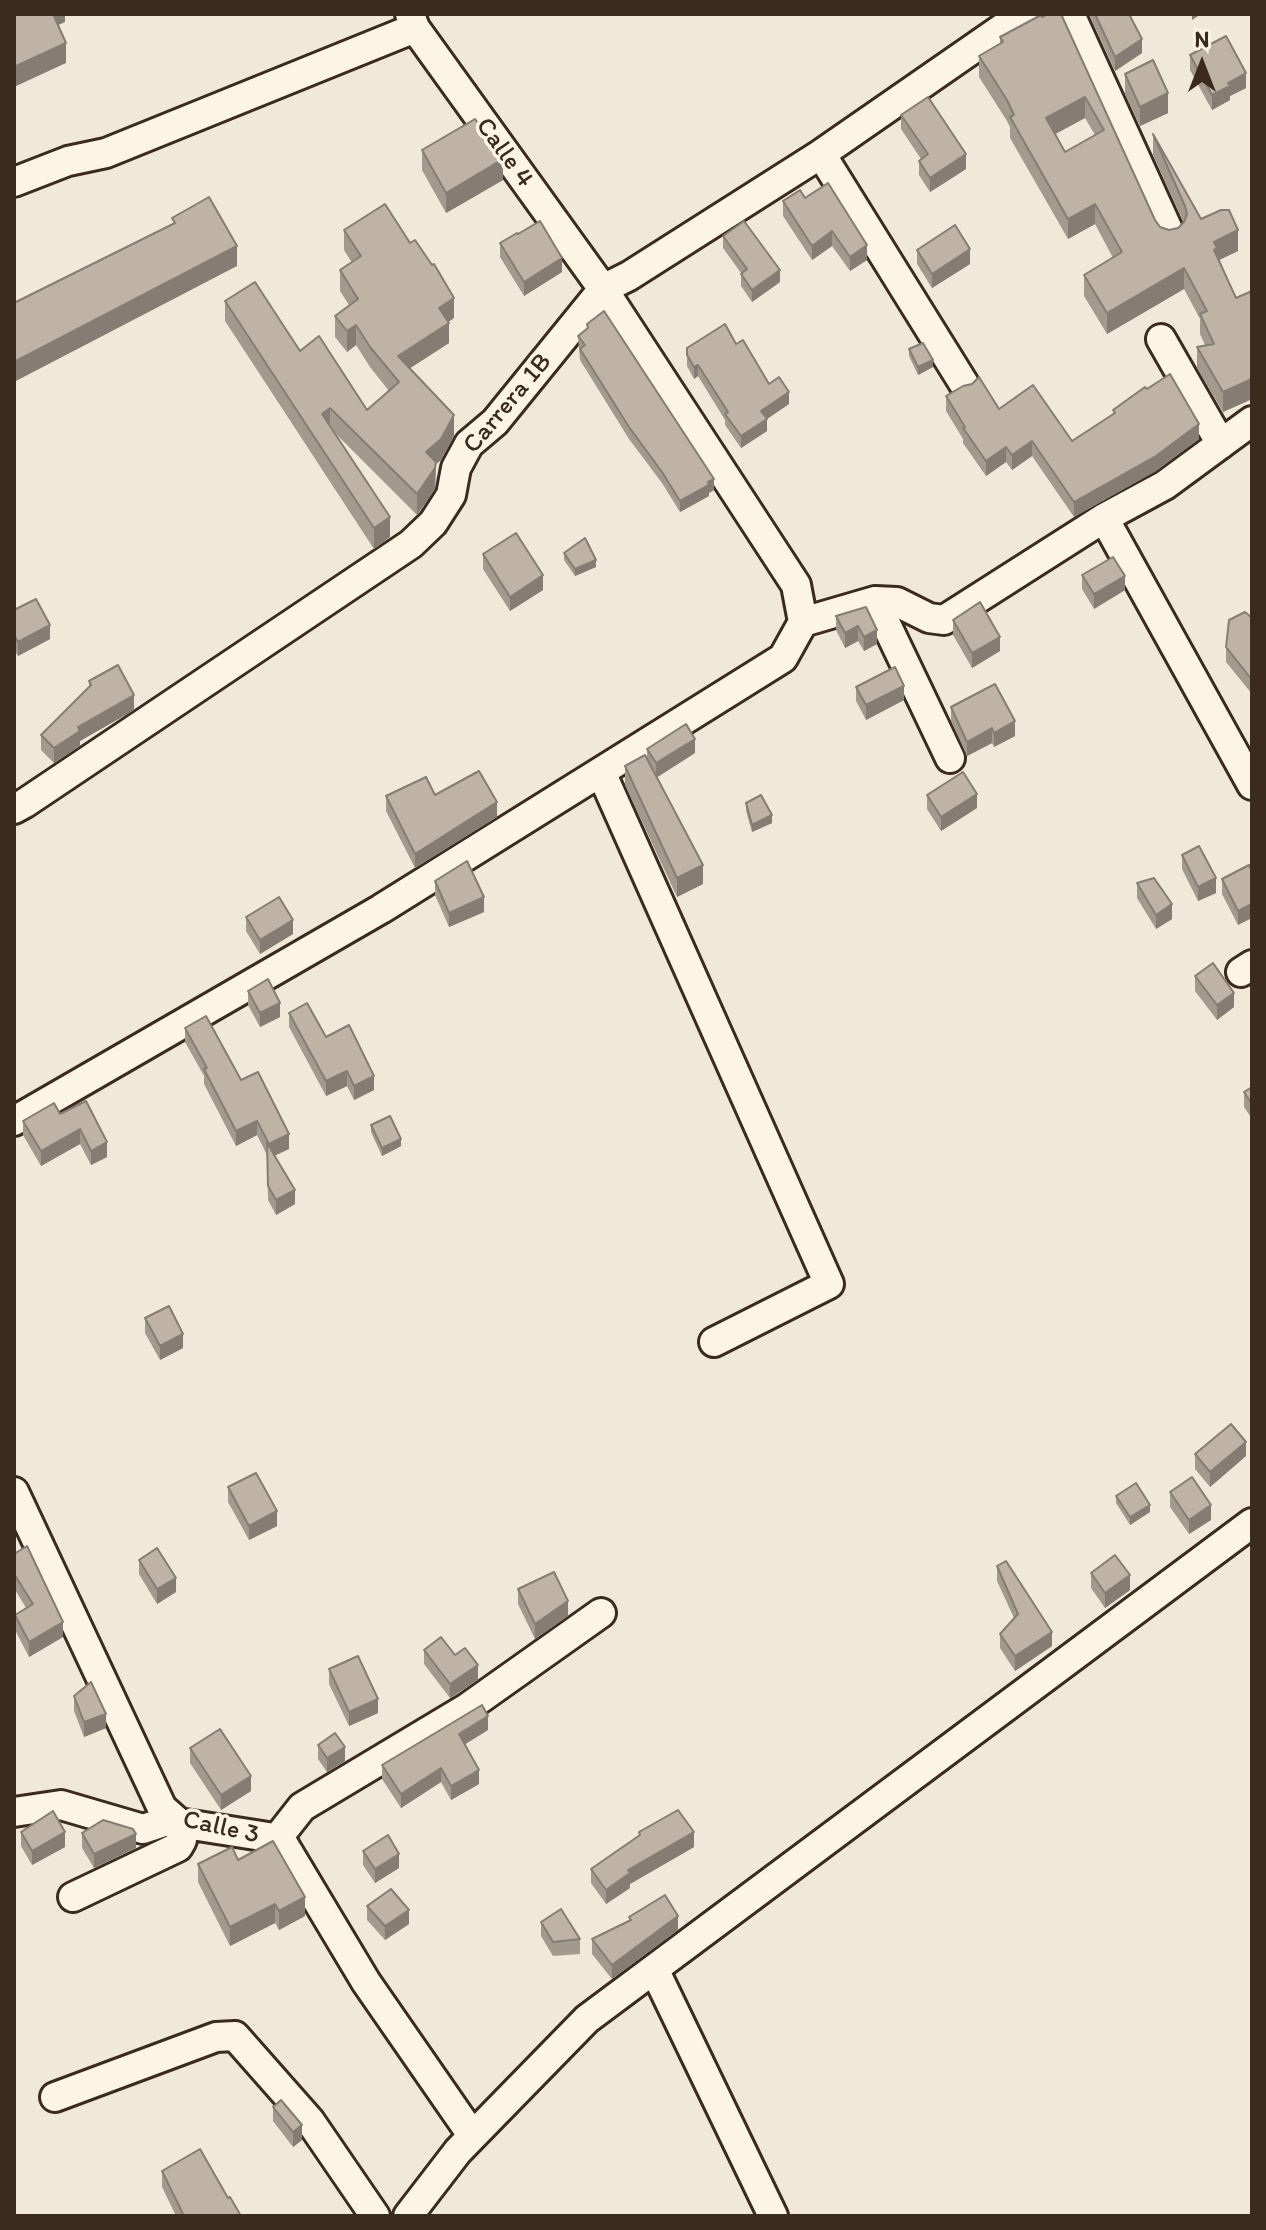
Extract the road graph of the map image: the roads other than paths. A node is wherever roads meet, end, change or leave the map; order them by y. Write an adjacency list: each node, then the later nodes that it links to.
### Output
1 (1023, 14): 4 (street, Carrera 1B)
2 (1070, 14): 6 (street)
3 (412, 21): 5 (street); 7 (street, Calle 4)
4 (821, 154): 7 (street, Carrera 1B); 9 (street)
5 (14, 182)
6 (1170, 234)
7 (603, 289): 14 (street, Calle 4); 18 (street, Carrera 1B)
8 (1161, 339): 11 (street)
9 (964, 384)
10 (1252, 421): 11 (street)
11 (1221, 444): 12 (street)
12 (1104, 518): 13 (street); 17 (street)
13 (875, 601): 14 (street); 15 (street)
14 (803, 622): 16 (street)
15 (950, 758)
16 (601, 772): 19 (street); 20 (street)
17 (1252, 785)
18 (14, 809)
19 (14, 1121)
20 (714, 1342)
21 (14, 1492): 25 (street, Calle 3)
22 (1252, 1523): 28 (street)
23 (601, 1613): 26 (street)
24 (14, 1812): 25 (street)
25 (176, 1821): 26 (street, Calle 3); 27 (street)
26 (276, 1840): 30 (street, Calle 3)
27 (73, 1897)
28 (654, 1969): 30 (street); 33 (street)
29 (55, 2097): 31 (street)
30 (472, 2135): 32 (street)
31 (375, 2216)
32 (408, 2216)
33 (773, 2216)

